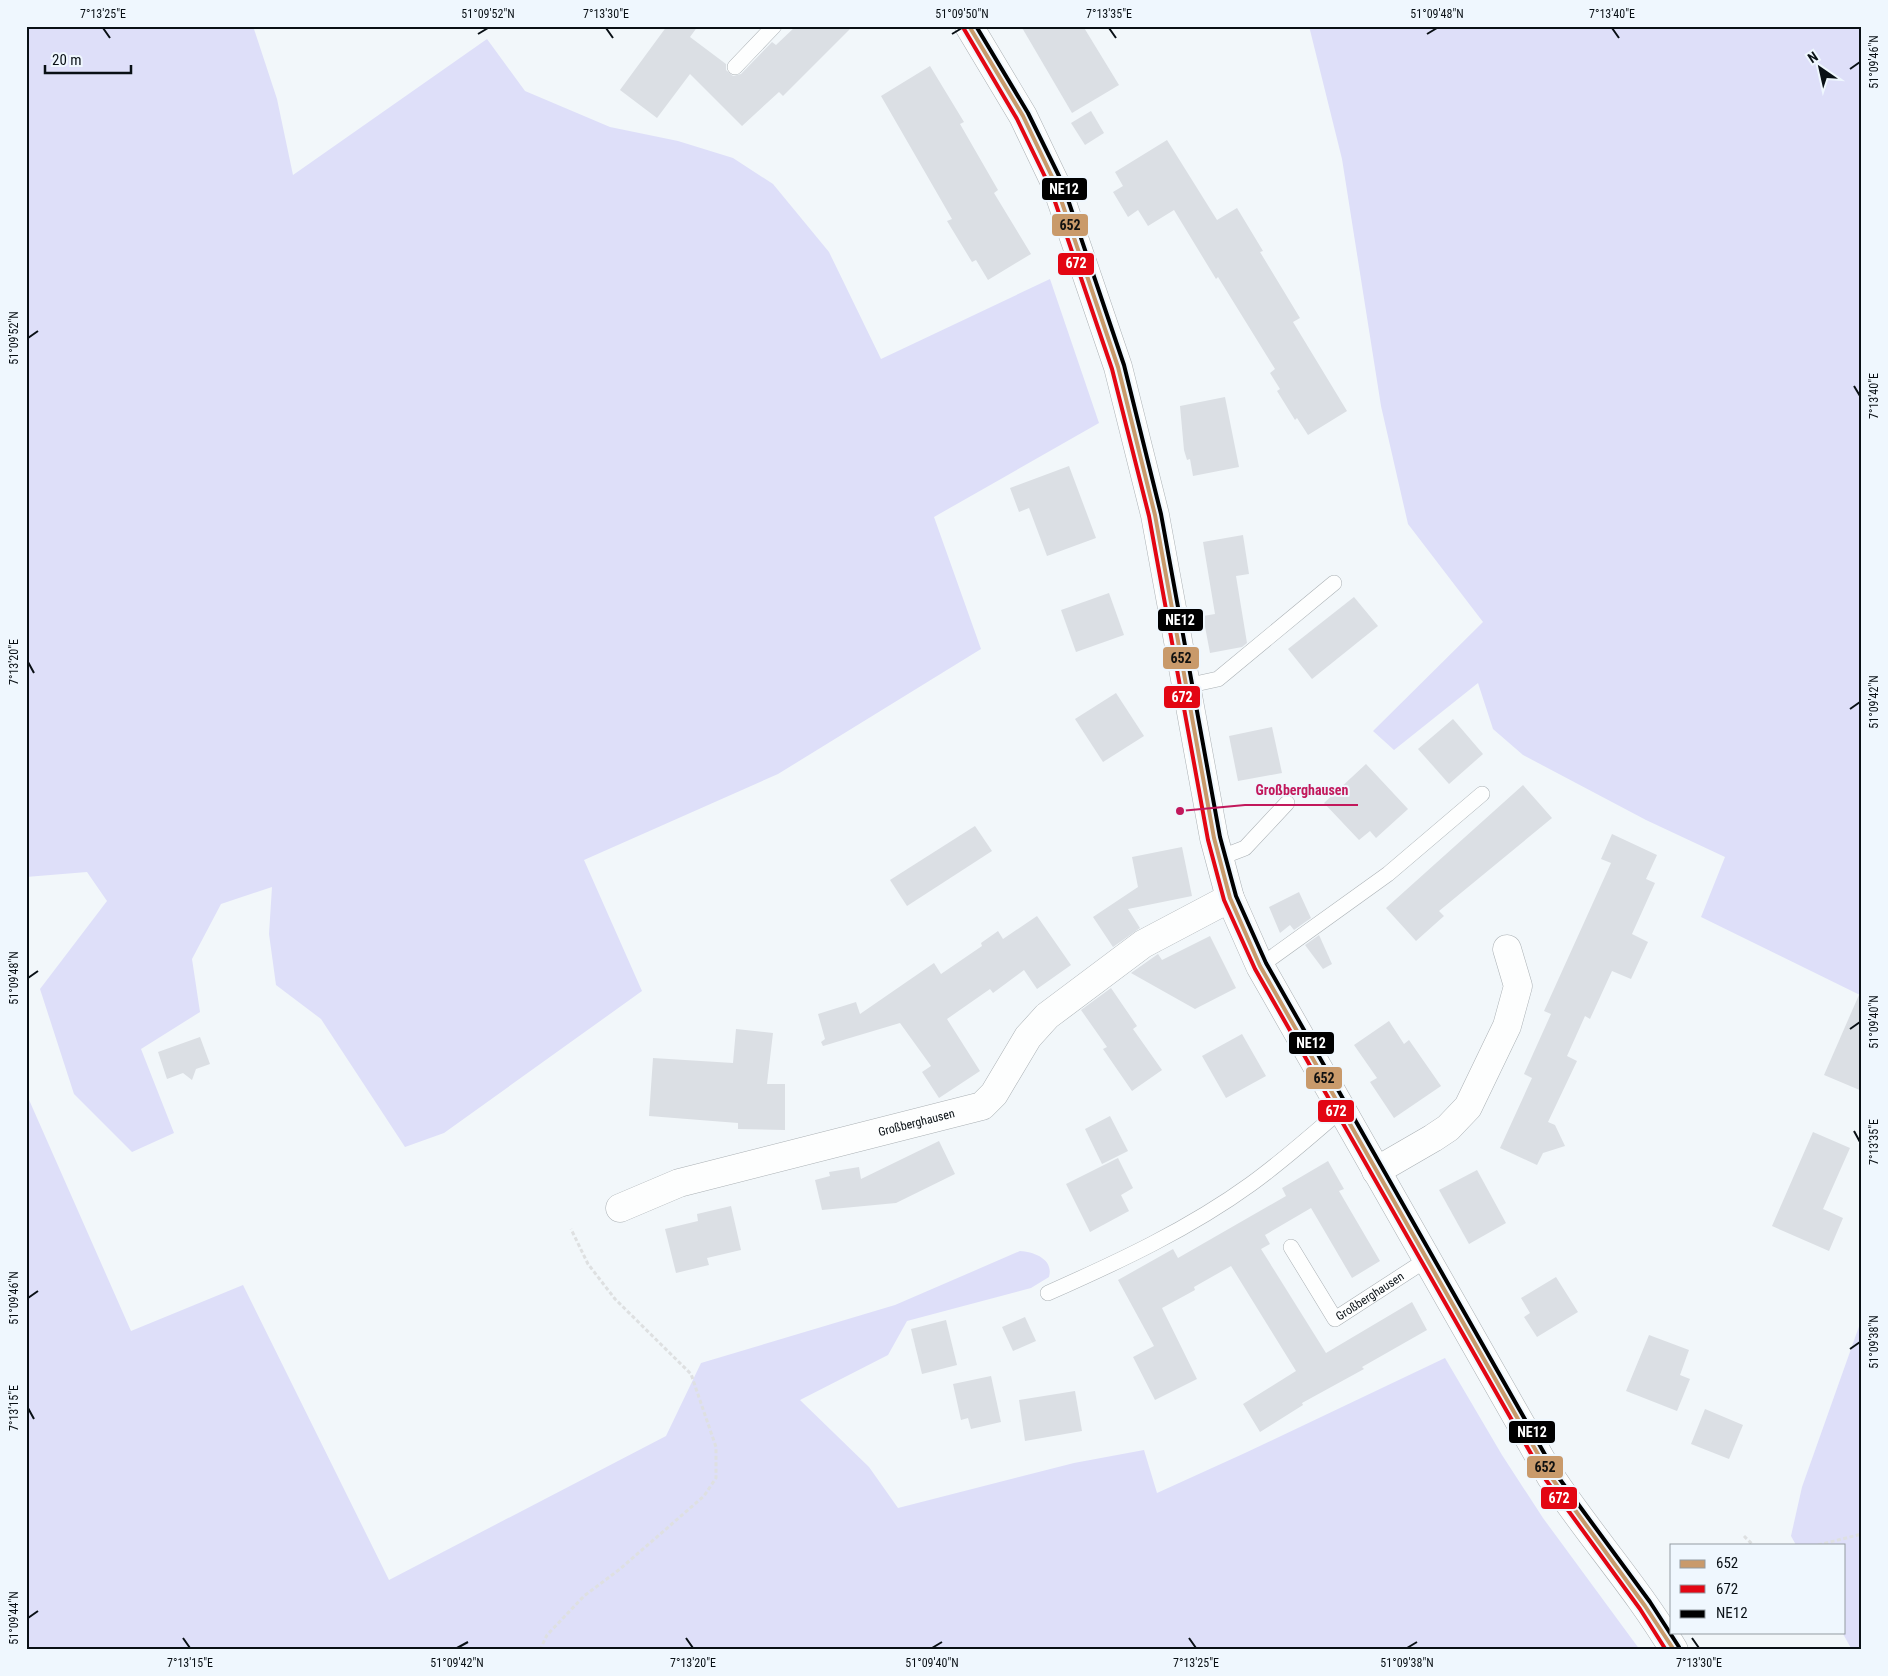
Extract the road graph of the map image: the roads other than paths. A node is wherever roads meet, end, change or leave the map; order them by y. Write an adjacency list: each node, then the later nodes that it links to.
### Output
1 (774, 26): 3 (lane)
2 (969, 26): 5 (main road)
3 (734, 66)
4 (1334, 583): 5 (lane)
5 (1186, 686): 8 (main road)
6 (1482, 794): 11 (lane)
7 (1286, 803): 8 (lane)
8 (1219, 858): 9 (main road)
9 (1230, 898): 11 (main road); 14 (main road, Großberghausen)
10 (1507, 949): 13 (main road)
11 (1260, 966): 12 (main road)
12 (1342, 1109): 13 (main road); 17 (lane)
13 (1376, 1171): 16 (main road)
14 (620, 1208)
15 (1291, 1247): 16 (lane, Großberghausen)
16 (1426, 1260): 18 (main road)
17 (1048, 1293)
18 (1674, 1650)

